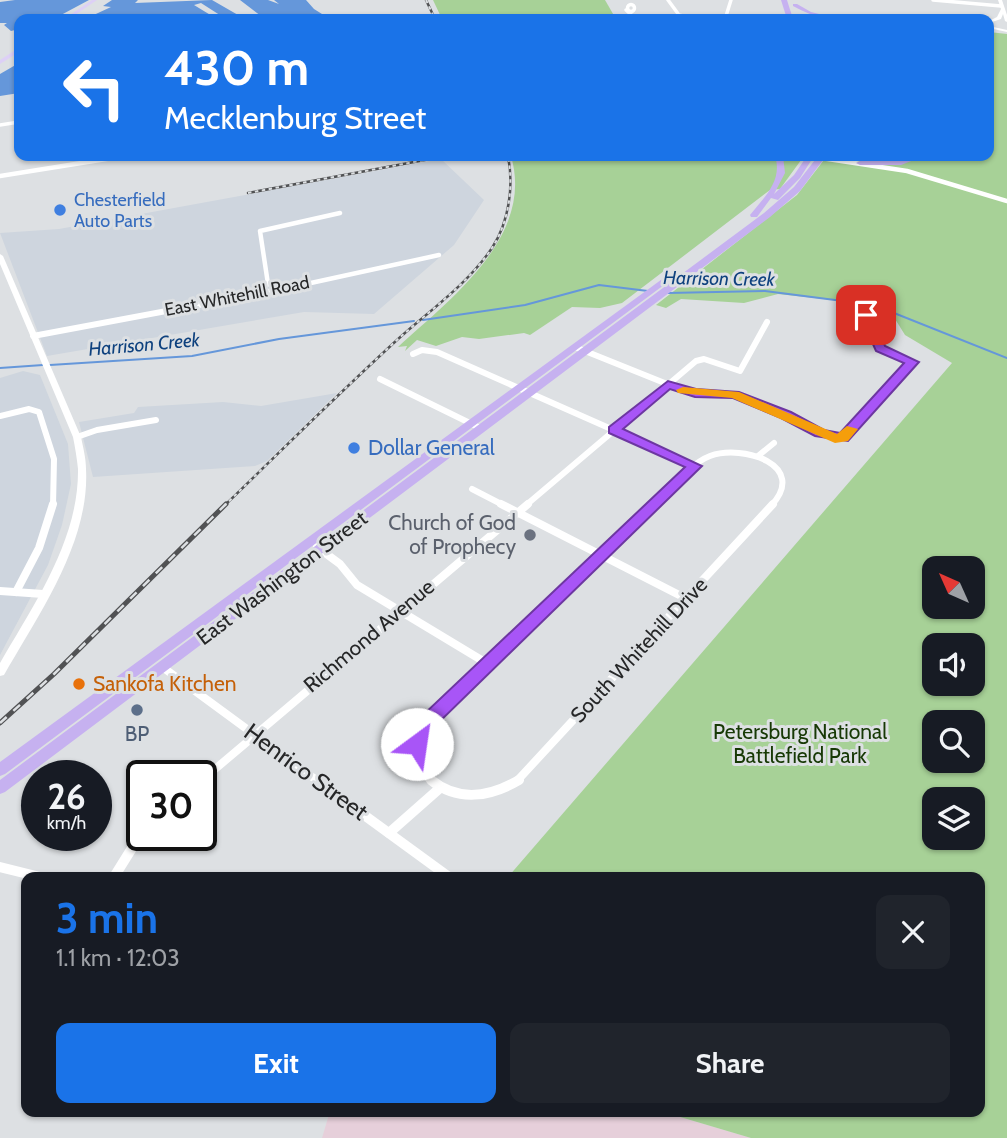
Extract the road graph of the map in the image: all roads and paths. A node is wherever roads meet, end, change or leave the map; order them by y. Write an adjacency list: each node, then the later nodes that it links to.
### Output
1 (95, 0): 8 (main road)
2 (104, 0): 9 (main road)
3 (668, 0): 11 (street)
4 (933, 0): 6 (street)
5 (794, 2): 12 (highway)
6 (1001, 5): 13 (main road); 14 (main road); 15 (main road)
7 (626, 10): 10 (street)
8 (74, 14)
9 (83, 14)
10 (630, 14)
11 (680, 14)
12 (814, 14)
13 (1007, 14)
14 (994, 22)
15 (1007, 23)
16 (94, 161): 23 (street)
17 (781, 161): 26 (highway)
18 (805, 161): 26 (highway, East Washington Street)
19 (819, 161): 33 (highway, East Washington Street)
20 (851, 161): 22 (street)
21 (903, 161): 22 (highway)
22 (860, 162): 24 (street)
23 (0, 176)
24 (1007, 201)
25 (340, 213): 29 (street)
26 (754, 215): 33 (highway, East Washington Street)
27 (439, 255): 29 (street, East Whitehill Road)
28 (0, 256): 32 (main road)
29 (257, 292): 32 (street, East Whitehill Road)
30 (866, 315): 36 (street)
31 (767, 321): 36 (street, Richmond Avenue)
32 (33, 336): 42 (main road)
33 (580, 349): 36 (street); 37 (highway, East Washington Street)
34 (412, 354): 37 (street)
35 (380, 379): 40 (street)
36 (668, 385): 41 (street, Richmond Avenue)
37 (525, 390): 40 (highway, East Washington Street); 41 (street)
38 (0, 416): 51 (street)
39 (156, 420): 42 (street)
40 (477, 426): 48 (highway, East Washington Street)
41 (614, 430): 45 (street); 47 (street, Richmond Avenue)
42 (77, 437): 52 (main road)
43 (774, 443): 44 (street)
44 (758, 456): 45 (street); 53 (street, South Whitehill Drive)
45 (695, 466): 49 (street)
46 (472, 489): 47 (street)
47 (516, 513): 49 (street); 54 (street, Richmond Avenue)
48 (315, 547): 54 (street); 55 (highway, East Washington Street)
49 (601, 555): 53 (street); 56 (street)
50 (0, 591): 51 (street)
51 (16, 592): 52 (street)
52 (43, 594): 57 (main road)
53 (687, 599): 62 (street, South Whitehill Drive)
54 (399, 611): 56 (street); 58 (street, Richmond Avenue)
55 (158, 663): 58 (street, Henrico Street); 60 (highway, East Washington Street); 61 (highway, East Washington Street)
56 (488, 664): 62 (street)
57 (0, 672)
58 (254, 734): 59 (street, Richmond Avenue); 63 (street, Henrico Street)
59 (217, 767)
60 (0, 770)
61 (0, 788)
62 (440, 788): 63 (street)
63 (388, 833): 68 (street, Henrico Street)
64 (130, 851): 67 (street)
65 (0, 867): 66 (street)
66 (21, 872)
67 (117, 872)
68 (442, 872)

